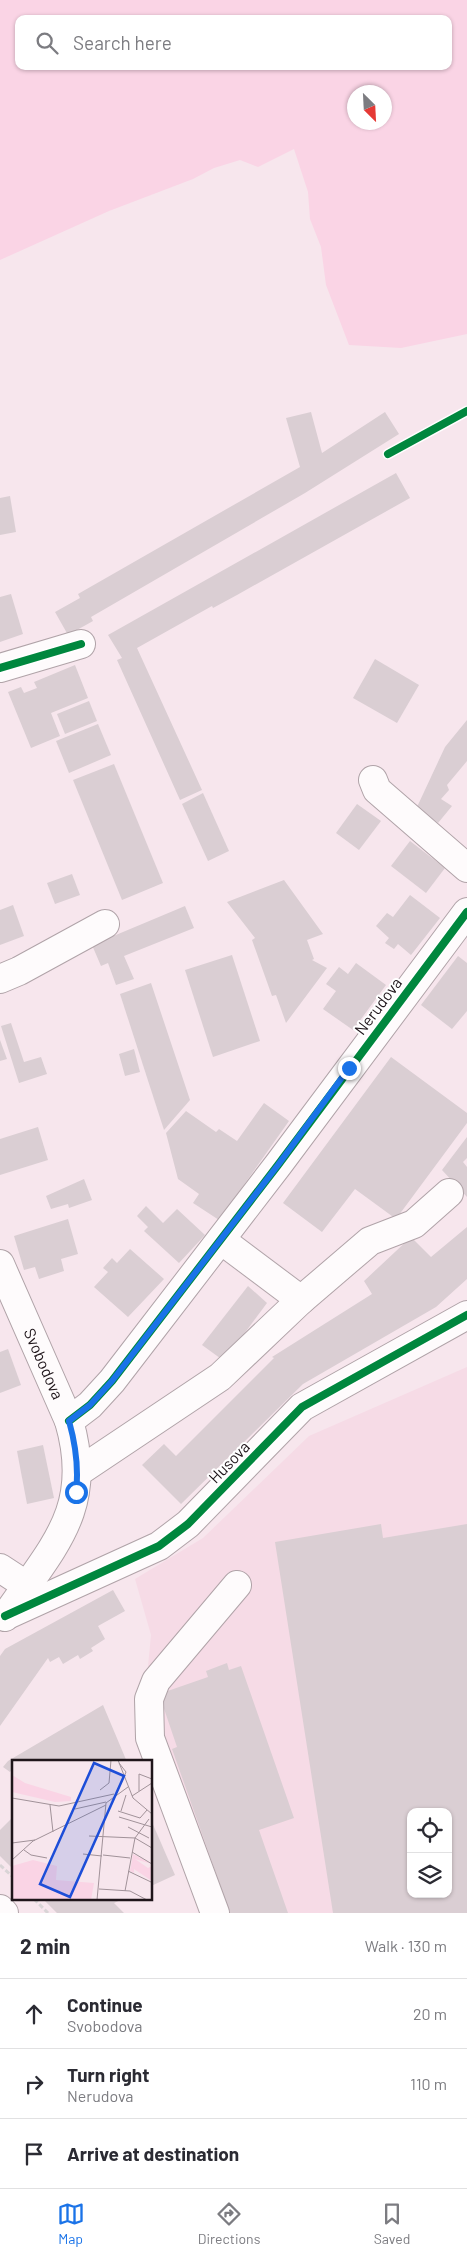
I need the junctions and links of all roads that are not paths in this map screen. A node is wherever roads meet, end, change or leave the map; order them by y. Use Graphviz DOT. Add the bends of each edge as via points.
graph roads {
  1 [pos="81,644"];
  2 [pos="0,668"];
  3 [pos="373,780"];
  4 [pos="467,868"];
  5 [pos="467,912"];
  6 [pos="105,924"];
  7 [pos="0,979"];
  8 [pos="448,1193"];
  9 [pos="221,1240"];
  10 [pos="0,1264"];
  11 [pos="301,1300"];
  12 [pos="467,1315"];
  13 [pos="69,1421"];
  14 [pos="78,1472"];
  15 [pos="0,1568"];
  16 [pos="26,1585"];
  17 [pos="237,1585"];
  18 [pos="3,1620"];
  19 [pos="0,1909"];
  20 [pos="4,1913"];
  21 [pos="215,1913"];
  1 -- 2 [label="street"];
  3 -- 4 [label="street" via="377,790"];
  5 -- 9 [label="street, Nerudova"];
  6 -- 7 [label="street" via="19,972"];
  8 -- 11 [label="street" via="414,1224 370,1241"];
  9 -- 11 [label="street"];
  9 -- 13 [label="street, Nerudova" via="112,1381 90,1405"];
  10 -- 13 [label="street, Svobodova"];
  11 -- 14 [label="street" via="220,1377"];
  12 -- 18 [label="street, Husova" via="302,1407 188,1524 159,1546"];
  13 -- 14 [label="street, Svobodova" via="76,1446"];
  14 -- 16 [label="street, Svobodova" via="74,1501 64,1530"];
  15 -- 16 [label="street"];
  16 -- 18 [label="street, Svobodova"];
  17 -- 21 [label="street" via="156,1681 149,1699 150,1738"];
  19 -- 20 [label="street"];
}
